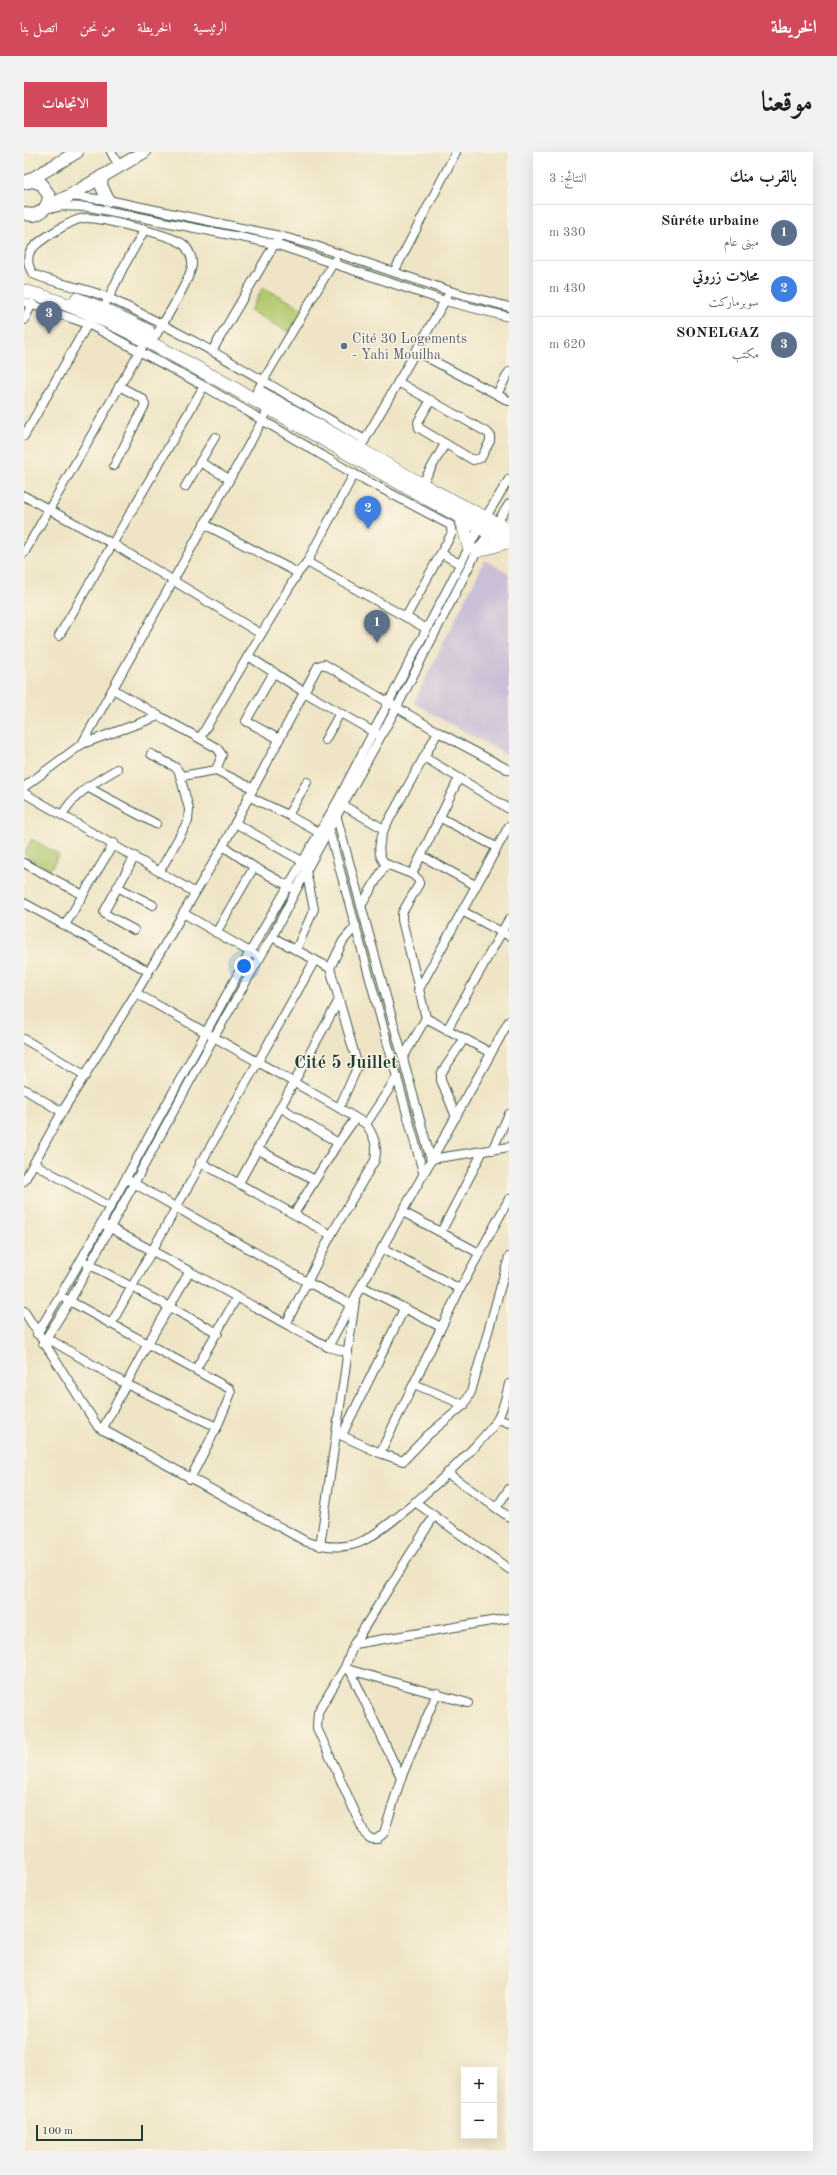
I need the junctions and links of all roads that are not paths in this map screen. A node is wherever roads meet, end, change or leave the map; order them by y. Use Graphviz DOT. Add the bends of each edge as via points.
graph roads {
  1 [pos="77,152"];
  2 [pos="111,152"];
  3 [pos="144,152"];
  4 [pos="456,152"];
  5 [pos="119,166"];
  6 [pos="102,176"];
  7 [pos="26,182"];
  8 [pos="69,196"];
  9 [pos="108,200"];
  10 [pos="44,206"];
  11 [pos="89,207"];
  12 [pos="24,212"];
  13 [pos="87,218"];
  14 [pos="24,221"];
  15 [pos="218,222"];
  16 [pos="145,229"];
  17 [pos="215,232"];
  18 [pos="280,236"];
  19 [pos="275,244"];
  20 [pos="338,253"];
  21 [pos="334,263"];
  22 [pos="394,272"];
  23 [pos="24,283"];
  24 [pos="24,291"];
  25 [pos="450,291"];
  26 [pos="446,301"];
  27 [pos="28,303"];
  28 [pos="509,307"];
  29 [pos="98,312"];
  30 [pos="509,317"];
  31 [pos="24,320"];
  32 [pos="155,333"];
  33 [pos="139,351"];
  34 [pos="212,351"];
  35 [pos="417,352"];
  36 [pos="509,372"];
  37 [pos="398,382"];
  38 [pos="118,386"];
  39 [pos="204,386"];
  40 [pos="260,386"];
  41 [pos="497,394"];
  42 [pos="275,400"];
  43 [pos="431,400"];
  44 [pos="509,401"];
  45 [pos="262,421"];
  46 [pos="24,436"];
  47 [pos="215,437"];
  48 [pos="363,444"];
  49 [pos="445,444"];
  50 [pos="200,462"];
  51 [pos="114,466"];
  52 [pos="354,474"];
  53 [pos="229,478"];
  54 [pos="509,479"];
  55 [pos="185,487"];
  56 [pos="423,494"];
  57 [pos="24,496"];
  58 [pos="509,504"];
  59 [pos="49,508"];
  60 [pos="461,517"];
  61 [pos="204,524"];
  62 [pos="496,531"];
  63 [pos="113,544"];
  64 [pos="473,548"];
  65 [pos="24,553"];
  66 [pos="442,554"];
  67 [pos="307,562"];
  68 [pos="460,564"];
  69 [pos="298,573"];
  70 [pos="173,581"];
  71 [pos="406,617"];
  72 [pos="427,629"];
  73 [pos="261,634"];
  74 [pos="59,636"];
  75 [pos="248,656"];
  76 [pos="274,672"];
  77 [pos="113,689"];
  78 [pos="304,692"];
  79 [pos="388,703"];
  80 [pos="397,707"];
  81 [pos="340,713"];
  82 [pos="159,716"];
  83 [pos="438,732"];
  84 [pos="378,734"];
  85 [pos="200,738"];
  86 [pos="280,739"];
  87 [pos="325,740"];
  88 [pos="82,744"];
  89 [pos="151,754"];
  90 [pos="424,757"];
  91 [pos="117,769"];
  92 [pos="216,770"];
  93 [pos="509,770"];
  94 [pos="182,776"];
  95 [pos="459,778"];
  96 [pos="307,782"];
  97 [pos="24,787"];
  98 [pos="87,788"];
  99 [pos="250,792"];
  100 [pos="24,793"];
  101 [pos="340,804"];
  102 [pos="509,809"];
  103 [pos="62,814"];
  104 [pos="288,815"];
  105 [pos="337,818"];
  106 [pos="441,818"];
  107 [pos="235,823"];
  108 [pos="156,824"];
  109 [pos="509,826"];
  110 [pos="384,829"];
  111 [pos="324,833"];
  112 [pos="114,844"];
  113 [pos="223,846"];
  114 [pos="496,847"];
  115 [pos="135,856"];
  116 [pos="422,856"];
  117 [pos="24,862"];
  118 [pos="386,864"];
  119 [pos="306,866"];
  120 [pos="254,867"];
  121 [pos="160,871"];
  122 [pos="412,874"];
  123 [pos="475,885"];
  124 [pos="288,886"];
  125 [pos="117,887"];
  126 [pos="296,891"];
  127 [pos="194,892"];
  128 [pos="83,895"];
  129 [pos="24,903"];
  130 [pos="153,905"];
  131 [pos="361,906"];
  132 [pos="462,911"];
  133 [pos="183,913"];
  134 [pos="363,916"];
  135 [pos="509,919"];
  136 [pos="355,922"];
  137 [pos="66,925"];
  138 [pos="134,930"];
  139 [pos="216,933"];
  140 [pos="505,935"];
  141 [pos="272,937"];
  142 [pos="296,950"];
  143 [pos="250,952"];
  144 [pos="260,958"];
  145 [pos="314,960"];
  146 [pos="330,968"];
  147 [pos="148,971"];
  148 [pos="418,991"];
  149 [pos="136,993"];
  150 [pos="339,1000"];
  151 [pos="426,1018"];
  152 [pos="509,1021"];
  153 [pos="447,1030"];
  154 [pos="206,1033"];
  155 [pos="214,1037"];
  156 [pos="24,1039"];
  157 [pos="464,1039"];
  158 [pos="491,1053"];
  159 [pos="404,1056"];
  160 [pos="258,1062"];
  161 [pos="407,1067"];
  162 [pos="396,1074"];
  163 [pos="86,1076"];
  164 [pos="293,1082"];
  165 [pos="24,1090"];
  166 [pos="280,1107"];
  167 [pos="339,1108"];
  168 [pos="62,1112"];
  169 [pos="162,1113"];
  170 [pos="509,1114"];
  171 [pos="170,1117"];
  172 [pos="456,1117"];
  173 [pos="355,1119"];
  174 [pos="366,1124"];
  175 [pos="338,1143"];
  176 [pos="509,1147"];
  177 [pos="257,1149"];
  178 [pos="492,1150"];
  179 [pos="483,1151"];
  180 [pos="431,1160"];
  181 [pos="200,1162"];
  182 [pos="35,1164"];
  183 [pos="423,1172"];
  184 [pos="315,1180"];
  185 [pos="24,1181"];
  186 [pos="129,1181"];
  187 [pos="238,1183"];
  188 [pos="509,1199"];
  189 [pos="110,1207"];
  190 [pos="175,1208"];
  191 [pos="403,1212"];
  192 [pos="294,1214"];
  193 [pos="102,1223"];
  194 [pos="110,1227"];
  195 [pos="441,1232"];
  196 [pos="332,1234"];
  197 [pos="382,1248"];
  198 [pos="152,1250"];
  199 [pos="479,1253"];
  200 [pos="509,1257"];
  201 [pos="81,1260"];
  202 [pos="89,1265"];
  203 [pos="190,1271"];
  204 [pos="307,1282"];
  205 [pos="361,1286"];
  206 [pos="132,1288"];
  207 [pos="460,1289"];
  208 [pos="60,1296"];
  209 [pos="356,1296"];
  210 [pos="237,1297"];
  211 [pos="70,1301"];
  212 [pos="351,1304"];
  213 [pos="169,1308"];
  214 [pos="404,1309"];
  215 [pos="24,1311"];
  216 [pos="28,1323"];
  217 [pos="111,1324"];
  218 [pos="286,1324"];
  219 [pos="441,1327"];
  220 [pos="218,1333"];
  221 [pos="37,1334"];
  222 [pos="45,1341"];
  223 [pos="147,1345"];
  224 [pos="328,1347"];
  225 [pos="348,1352"];
  226 [pos="196,1370"];
  227 [pos="126,1384"];
  228 [pos="414,1384"];
  229 [pos="509,1386"];
  230 [pos="464,1405"];
  231 [pos="498,1419"];
  232 [pos="509,1423"];
  233 [pos="217,1427"];
  234 [pos="102,1430"];
  235 [pos="339,1434"];
  236 [pos="380,1453"];
  237 [pos="447,1473"];
  238 [pos="190,1479"];
  239 [pos="509,1489"];
  240 [pos="415,1502"];
  241 [pos="496,1508"];
  242 [pos="434,1516"];
  243 [pos="509,1517"];
  244 [pos="320,1546"];
  245 [pos="509,1569"];
  246 [pos="509,1618"];
  247 [pos="354,1644"];
  248 [pos="348,1669"];
  249 [pos="438,1693"];
  250 [pos="468,1703"];
  251 [pos="401,1778"];
  1 -- 7 [label="street"];
  2 -- 5 [label="street"];
  3 -- 5 [label="street"];
  4 -- 22 [label="street"];
  5 -- 6 [label="street"];
  6 -- 8 [label="street"];
  6 -- 9 [label="street" via="101,185"];
  7 -- 10 [label="street" via="42,184"];
  8 -- 9 [label="street"];
  8 -- 10 [label="street"];
  9 -- 15 [label="street"];
  10 -- 11 [label="street"];
  10 -- 12 [label="street"];
  10 -- 14 [label="street"];
  11 -- 13 [label="street"];
  11 -- 17 [label="street"];
  13 -- 16 [label="street"];
  13 -- 29 [label="street" via="71,223 33,247 29,254 30,270"];
  15 -- 17 [label="street"];
  15 -- 18 [label="street"];
  16 -- 29 [label="street"];
  16 -- 32 [label="street" via="184,244 192,258 191,272"];
  17 -- 19 [label="street"];
  18 -- 19 [label="street"];
  18 -- 20 [label="street"];
  19 -- 21 [label="street"];
  19 -- 34 [label="street"];
  20 -- 21 [label="street"];
  20 -- 22 [label="street"];
  21 -- 26 [label="street"];
  21 -- 40 [label="street"];
  22 -- 25 [label="street"];
  23 -- 29 [label="main road" via="53,290"];
  24 -- 29 [label="main road"];
  25 -- 26 [label="street"];
  25 -- 28 [label="street"];
  26 -- 30 [label="street"];
  26 -- 35 [label="street"];
  27 -- 29 [label="street"];
  27 -- 31 [label="street"];
  29 -- 32 [label="main road"];
  29 -- 33 [label="street"];
  29 -- 46 [label="street"];
  32 -- 33 [label="street"];
  32 -- 34 [label="street"];
  32 -- 40 [label="main road"];
  32 -- 42 [label="main road"];
  33 -- 38 [label="street"];
  33 -- 39 [label="street"];
  34 -- 40 [label="street"];
  35 -- 37 [label="street"];
  35 -- 41 [label="street"];
  36 -- 41 [label="street"];
  37 -- 43 [label="street"];
  37 -- 48 [label="street"];
  38 -- 51 [label="street" via="143,399 145,406"];
  38 -- 59 [label="street"];
  39 -- 45 [label="street"];
  39 -- 63 [label="street"];
  40 -- 42 [label="main road"];
  41 -- 44 [label="street"];
  42 -- 45 [label="street"];
  42 -- 48 [label="main road"];
  42 -- 56 [label="main road" via="350,457"];
  43 -- 49 [label="street" via="418,425"];
  43 -- 49 [label="street" via="488,433 491,438 481,458 475,460"];
  45 -- 52 [label="street"];
  45 -- 53 [label="street"];
  47 -- 50 [label="street"];
  48 -- 56 [label="main road"];
  49 -- 56 [label="street"];
  50 -- 53 [label="street"];
  50 -- 55 [label="street"];
  52 -- 56 [label="street"];
  52 -- 67 [label="street"];
  53 -- 61 [label="street"];
  54 -- 62 [label="street"];
  56 -- 60 [label="main road"];
  56 -- 62 [label="main road"];
  56 -- 66 [label="street" via="452,527 452,533"];
  57 -- 59 [label="street"];
  58 -- 62 [label="street"];
  59 -- 63 [label="street"];
  59 -- 65 [label="street"];
  60 -- 62 [label="main road"];
  60 -- 64 [label="main road"];
  61 -- 69 [label="street"];
  61 -- 70 [label="street"];
  62 -- 64 [label="main road"];
  62 -- 64 [label="street"];
  63 -- 70 [label="street"];
  63 -- 74 [label="street"];
  64 -- 68 [label="street"];
  64 -- 80 [label="street"];
  66 -- 68 [label="street"];
  66 -- 71 [label="street"];
  67 -- 69 [label="street"];
  67 -- 71 [label="street"];
  68 -- 72 [label="street"];
  69 -- 73 [label="street"];
  70 -- 73 [label="street"];
  70 -- 77 [label="street"];
  71 -- 72 [label="street"];
  72 -- 79 [label="street"];
  73 -- 75 [label="street"];
  75 -- 76 [label="street"];
  75 -- 85 [label="street"];
  76 -- 78 [label="street"];
  76 -- 86 [label="street" via="246,721"];
  77 -- 82 [label="street"];
  77 -- 88 [label="street"];
  78 -- 79 [label="street" via="318,666 324,664"];
  78 -- 81 [label="street"];
  78 -- 86 [label="street"];
  79 -- 80 [label="street"];
  79 -- 84 [label="street"];
  80 -- 83 [label="street"];
  80 -- 84 [label="street"];
  81 -- 84 [label="street"];
  81 -- 87 [label="street"];
  82 -- 85 [label="street"];
  82 -- 88 [label="street"];
  83 -- 90 [label="street"];
  83 -- 93 [label="street"];
  84 -- 101 [label="street"];
  85 -- 92 [label="street" via="222,752"];
  86 -- 99 [label="street"];
  88 -- 97 [label="street"];
  89 -- 94 [label="street" via="175,767"];
  90 -- 95 [label="street"];
  90 -- 110 [label="street"];
  91 -- 98 [label="street"];
  92 -- 94 [label="street"];
  92 -- 99 [label="street"];
  94 -- 121 [label="street" via="189,809 188,821"];
  95 -- 102 [label="street"];
  95 -- 106 [label="street"];
  96 -- 104 [label="street"];
  98 -- 103 [label="street" via="70,801"];
  98 -- 108 [label="street"];
  99 -- 104 [label="street"];
  99 -- 107 [label="street"];
  100 -- 103 [label="street"];
  101 -- 105 [label="street"];
  101 -- 110 [label="street"];
  101 -- 111 [label="street"];
  103 -- 112 [label="street"];
  104 -- 111 [label="street"];
  105 -- 111 [label="street"];
  105 -- 131 [label="street"];
  106 -- 114 [label="street"];
  106 -- 116 [label="street"];
  107 -- 113 [label="street"];
  107 -- 119 [label="street"];
  109 -- 114 [label="street"];
  110 -- 118 [label="street" via="379,845 380,857"];
  111 -- 119 [label="street"];
  111 -- 136 [label="street"];
  112 -- 115 [label="street"];
  112 -- 128 [label="street"];
  113 -- 120 [label="street"];
  113 -- 127 [label="street"];
  114 -- 123 [label="street"];
  115 -- 121 [label="street"];
  115 -- 125 [label="street"];
  116 -- 122 [label="street"];
  116 -- 123 [label="street"];
  117 -- 128 [label="street"];
  118 -- 122 [label="street"];
  118 -- 131 [label="street"];
  119 -- 124 [label="street"];
  119 -- 126 [label="street"];
  119 -- 142 [label="street" via="314,909"];
  120 -- 124 [label="street"];
  120 -- 139 [label="street"];
  121 -- 127 [label="street"];
  122 -- 148 [label="street" via="417,876 419,884 402,914 402,920"];
  123 -- 132 [label="street"];
  124 -- 126 [label="street"];
  124 -- 143 [label="street"];
  125 -- 130 [label="street"];
  125 -- 138 [label="street" via="105,909 105,914"];
  126 -- 141 [label="street"];
  127 -- 133 [label="street"];
  128 -- 137 [label="street"];
  129 -- 137 [label="street"];
  131 -- 134 [label="street"];
  132 -- 140 [label="street"];
  132 -- 148 [label="street"];
  133 -- 139 [label="street"];
  133 -- 147 [label="street"];
  134 -- 136 [label="street"];
  134 -- 159 [label="street"];
  135 -- 140 [label="street"];
  136 -- 146 [label="street"];
  136 -- 162 [label="street"];
  137 -- 147 [label="street"];
  139 -- 143 [label="street"];
  140 -- 153 [label="street"];
  141 -- 142 [label="street"];
  141 -- 144 [label="street"];
  142 -- 145 [label="street"];
  143 -- 144 [label="street"];
  143 -- 154 [label="street"];
  144 -- 155 [label="street"];
  145 -- 146 [label="street"];
  145 -- 160 [label="street"];
  146 -- 150 [label="street"];
  147 -- 149 [label="street"];
  148 -- 151 [label="street"];
  149 -- 154 [label="street"];
  149 -- 163 [label="street"];
  150 -- 164 [label="street"];
  150 -- 167 [label="street" via="357,1068"];
  151 -- 153 [label="street"];
  151 -- 159 [label="street"];
  152 -- 158 [label="street"];
  153 -- 157 [label="street"];
  154 -- 155 [label="street"];
  154 -- 169 [label="street"];
  155 -- 160 [label="street"];
  155 -- 171 [label="street"];
  156 -- 163 [label="street"];
  157 -- 158 [label="street"];
  157 -- 172 [label="street" via="441,1074"];
  158 -- 172 [label="street"];
  159 -- 161 [label="street"];
  160 -- 164 [label="street"];
  160 -- 181 [label="street"];
  161 -- 162 [label="street"];
  161 -- 180 [label="street"];
  162 -- 174 [label="street"];
  162 -- 183 [label="street"];
  163 -- 168 [label="street"];
  164 -- 166 [label="street"];
  164 -- 167 [label="street"];
  165 -- 168 [label="street"];
  166 -- 175 [label="street"];
  166 -- 177 [label="street"];
  167 -- 173 [label="street"];
  168 -- 182 [label="street"];
  169 -- 171 [label="street"];
  169 -- 186 [label="street"];
  170 -- 178 [label="street"];
  171 -- 186 [label="street"];
  172 -- 180 [label="street"];
  173 -- 174 [label="street"];
  173 -- 175 [label="street"];
  174 -- 196 [label="street" via="375,1141 375,1160"];
  175 -- 184 [label="street"];
  176 -- 178 [label="street"];
  177 -- 184 [label="street"];
  177 -- 187 [label="street"];
  178 -- 179 [label="street"];
  179 -- 180 [label="street"];
  179 -- 195 [label="street"];
  180 -- 183 [label="street"];
  181 -- 187 [label="street"];
  181 -- 190 [label="street"];
  182 -- 185 [label="street"];
  182 -- 189 [label="street"];
  183 -- 191 [label="street"];
  184 -- 192 [label="street"];
  186 -- 189 [label="street"];
  186 -- 190 [label="street"];
  186 -- 194 [label="street"];
  187 -- 192 [label="street"];
  188 -- 199 [label="street"];
  189 -- 193 [label="street"];
  190 -- 198 [label="street"];
  190 -- 204 [label="street"];
  191 -- 195 [label="street"];
  191 -- 197 [label="street"];
  192 -- 196 [label="street"];
  193 -- 194 [label="street"];
  193 -- 201 [label="street"];
  194 -- 198 [label="street"];
  194 -- 202 [label="street"];
  195 -- 199 [label="street"];
  196 -- 204 [label="street"];
  197 -- 205 [label="street"];
  197 -- 207 [label="street"];
  198 -- 203 [label="street"];
  198 -- 206 [label="street"];
  199 -- 207 [label="street"];
  200 -- 230 [label="street" via="471,1392"];
  201 -- 202 [label="street"];
  201 -- 208 [label="street"];
  202 -- 206 [label="street"];
  202 -- 211 [label="street"];
  203 -- 210 [label="street"];
  203 -- 213 [label="street"];
  204 -- 212 [label="street"];
  204 -- 218 [label="street"];
  205 -- 209 [label="street"];
  205 -- 214 [label="street"];
  206 -- 213 [label="street"];
  206 -- 217 [label="street"];
  207 -- 219 [label="street"];
  208 -- 211 [label="street"];
  208 -- 221 [label="street"];
  209 -- 212 [label="street"];
  209 -- 225 [label="street"];
  210 -- 218 [label="street"];
  210 -- 220 [label="street"];
  211 -- 217 [label="street"];
  211 -- 222 [label="street"];
  212 -- 224 [label="street"];
  213 -- 220 [label="street"];
  213 -- 223 [label="street"];
  214 -- 219 [label="street"];
  214 -- 235 [label="street"];
  215 -- 216 [label="street"];
  216 -- 221 [label="street"];
  217 -- 223 [label="street"];
  218 -- 224 [label="street"];
  219 -- 228 [label="street"];
  220 -- 226 [label="street"];
  221 -- 222 [label="street"];
  222 -- 227 [label="street"];
  222 -- 234 [label="street" via="95,1424"];
  223 -- 226 [label="street"];
  223 -- 227 [label="street"];
  224 -- 225 [label="street"];
  225 -- 235 [label="street"];
  226 -- 233 [label="street" via="231,1390"];
  227 -- 233 [label="street"];
  227 -- 234 [label="street"];
  228 -- 230 [label="street"];
  228 -- 236 [label="street"];
  229 -- 231 [label="street"];
  230 -- 236 [label="street" via="428,1435 403,1461"];
  231 -- 232 [label="street"];
  231 -- 237 [label="street" via="477,1445"];
  233 -- 238 [label="street"];
  234 -- 238 [label="street"];
  235 -- 236 [label="street"];
  235 -- 244 [label="street"];
  237 -- 240 [label="street"];
  237 -- 241 [label="street"];
  238 -- 244 [label="street" via="307,1542"];
  239 -- 241 [label="street"];
  240 -- 242 [label="street"];
  240 -- 244 [label="street" via="378,1532 359,1543"];
  241 -- 243 [label="street"];
  242 -- 245 [label="street"];
  242 -- 247 [label="street"];
  246 -- 247 [label="street"];
  247 -- 248 [label="street"];
  248 -- 249 [label="street"];
  248 -- 251 [label="street"];
  248 -- 251 [label="street" via="318,1712 317,1728 364,1834 371,1839 377,1839 384,1833"];
  249 -- 250 [label="street"];
  249 -- 251 [label="street"];
}
